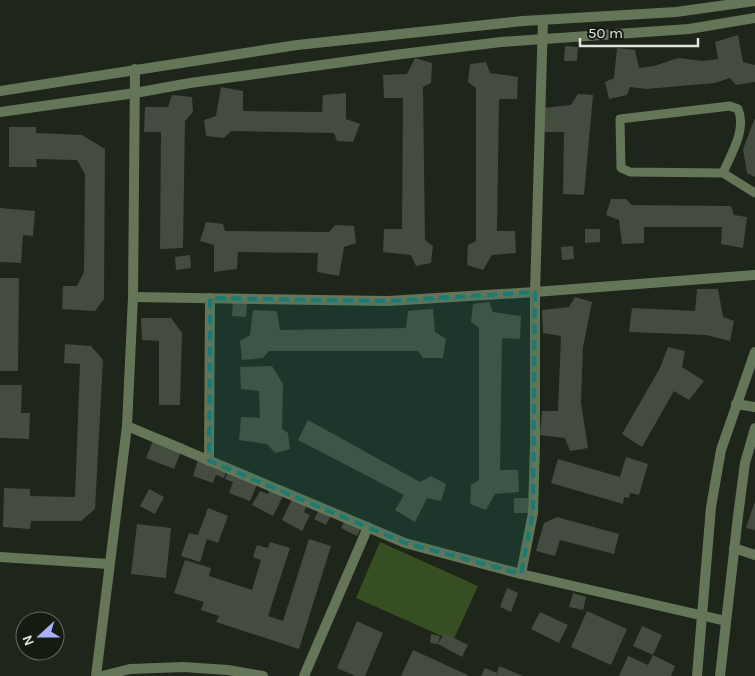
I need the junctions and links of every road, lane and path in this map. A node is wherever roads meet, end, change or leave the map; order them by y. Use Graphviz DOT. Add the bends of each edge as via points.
graph roads {
  1 [pos="755,1"];
  2 [pos="755,18"];
  3 [pos="543,20"];
  4 [pos="541,39"];
  5 [pos="135,69"];
  6 [pos="0,91"];
  7 [pos="135,93"];
  8 [pos="0,112"];
  9 [pos="724,173"];
  10 [pos="755,193"];
  11 [pos="755,275"];
  12 [pos="535,292"];
  13 [pos="133,297"];
  14 [pos="210,298"];
  15 [pos="755,352"];
  16 [pos="736,404"];
  17 [pos="755,407"];
  18 [pos="127,426"];
  19 [pos="755,428"];
  20 [pos="210,461"];
  21 [pos="368,528"];
  22 [pos="734,548"];
  23 [pos="755,555"];
  24 [pos="0,557"];
  25 [pos="109,564"];
  26 [pos="521,574"];
  27 [pos="702,615"];
  28 [pos="726,621"];
  29 [pos="96,676"];
  30 [pos="102,676"];
  31 [pos="263,676"];
  32 [pos="304,676"];
  33 [pos="697,676"];
  34 [pos="720,676"];
  1 -- 3 [label="street" via="676,12"];
  2 -- 4 [label="street" via="689,29"];
  3 -- 4 [label="street"];
  3 -- 5 [label="street" via="297,46"];
  4 -- 7 [label="street" via="315,65"];
  4 -- 12 [label="street"];
  5 -- 6 [label="street"];
  5 -- 7 [label="street"];
  7 -- 8 [label="street"];
  7 -- 13 [label="street"];
  9 -- 9 [label="lane" via="739,132 742,118 738,109 730,106 620,119 621,168 630,172"];
  9 -- 10 [label="lane"];
  11 -- 12 [label="street"];
  12 -- 14 [label="street" via="388,300"];
  12 -- 26 [label="street" via="533,513"];
  13 -- 14 [label="street"];
  13 -- 18 [label="street"];
  14 -- 20 [label="street"];
  15 -- 16 [label="street"];
  16 -- 17 [label="street"];
  16 -- 27 [label="street" via="721,450 711,507"];
  18 -- 20 [label="street"];
  18 -- 25 [label="street"];
  19 -- 22 [label="street" via="745,463"];
  20 -- 21 [label="street"];
  21 -- 26 [label="street" via="405,543"];
  21 -- 32 [label="street"];
  22 -- 23 [label="street"];
  22 -- 28 [label="street"];
  24 -- 25 [label="street"];
  25 -- 29 [label="street"];
  26 -- 27 [label="street"];
  27 -- 28 [label="street"];
  27 -- 33 [label="street"];
  28 -- 34 [label="street"];
  30 -- 31 [label="street" via="130,669 183,667"];
}
